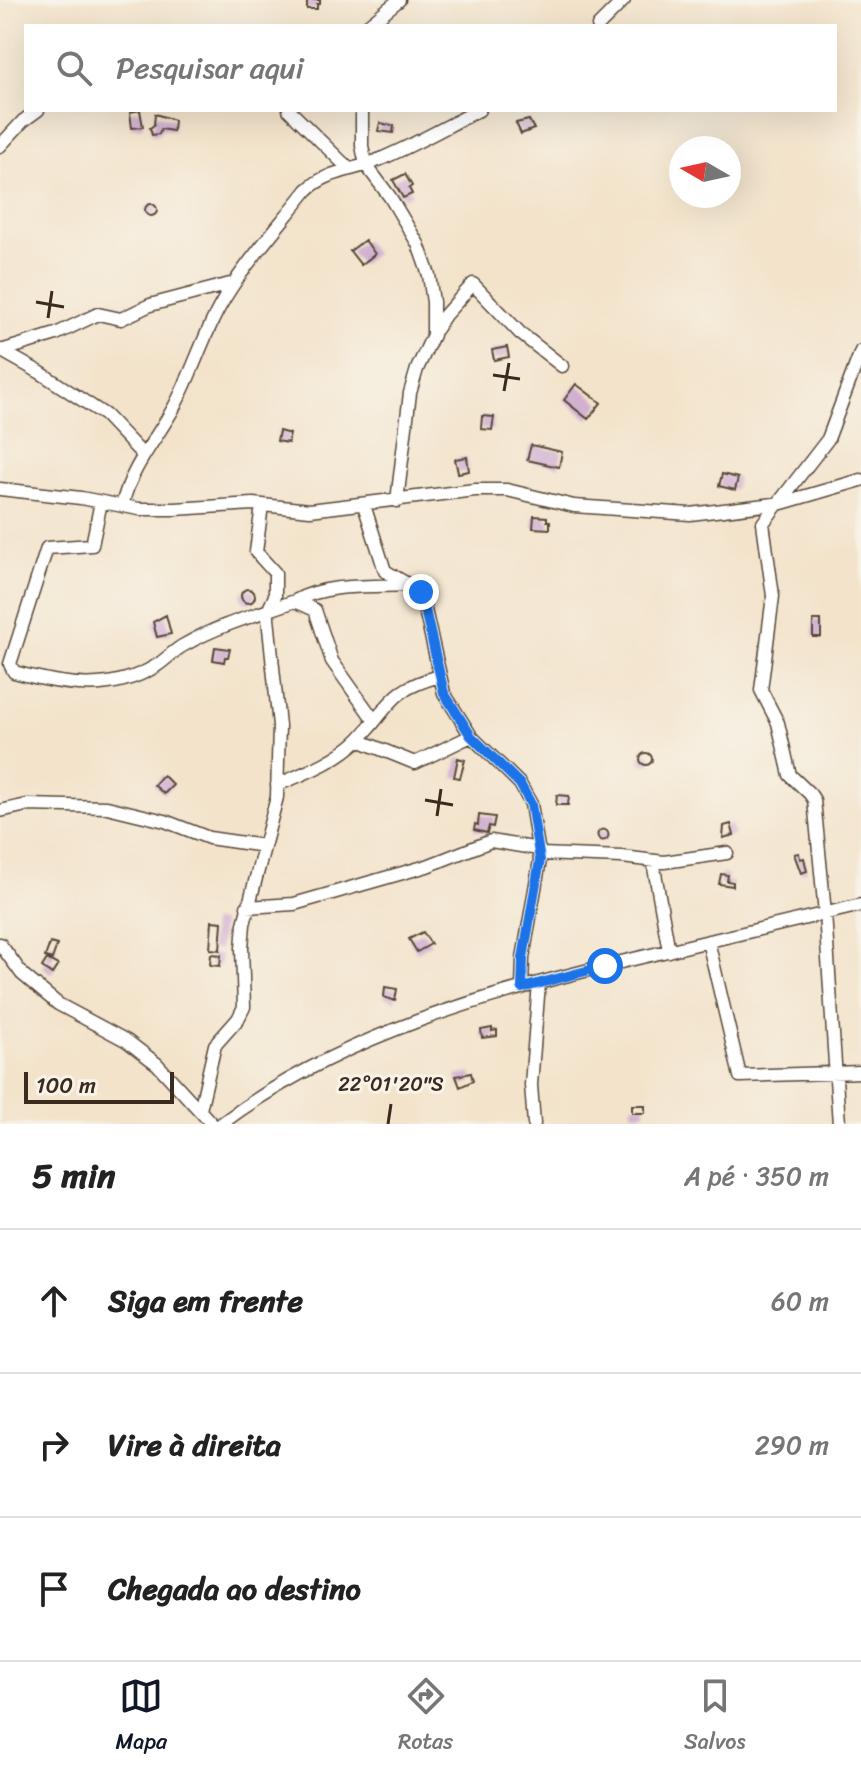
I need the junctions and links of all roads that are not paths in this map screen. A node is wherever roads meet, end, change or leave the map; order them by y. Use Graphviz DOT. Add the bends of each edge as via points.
graph roads {
  1 [pos="399,0"];
  2 [pos="624,0"];
  3 [pos="369,24"];
  4 [pos="600,24"];
  5 [pos="35,112"];
  6 [pos="291,112"];
  7 [pos="362,112"];
  8 [pos="475,112"];
  9 [pos="0,146"];
  10 [pos="366,165"];
  11 [pos="348,168"];
  12 [pos="234,283"];
  13 [pos="433,335"];
  14 [pos="0,351"];
  15 [pos="861,351"];
  16 [pos="562,366"];
  17 [pos="143,455"];
  18 [pos="861,480"];
  19 [pos="0,489"];
  20 [pos="397,501"];
  21 [pos="101,502"];
  22 [pos="777,504"];
  23 [pos="262,505"];
  24 [pos="364,505"];
  25 [pos="122,506"];
  26 [pos="410,585"];
  27 [pos="327,590"];
  28 [pos="295,601"];
  29 [pos="315,610"];
  30 [pos="268,611"];
  31 [pos="440,676"];
  32 [pos="374,720"];
  33 [pos="471,736"];
  34 [pos="358,740"];
  35 [pos="277,785"];
  36 [pos="0,811"];
  37 [pos="264,846"];
  38 [pos="539,852"];
  39 [pos="727,853"];
  40 [pos="653,862"];
  41 [pos="861,905"];
  42 [pos="247,907"];
  43 [pos="825,913"];
  44 [pos="708,941"];
  45 [pos="0,944"];
  46 [pos="669,951"];
  47 [pos="539,983"];
  48 [pos="522,988"];
  49 [pos="835,1072"];
  50 [pos="861,1072"];
  51 [pos="200,1110"];
  52 [pos="212,1124"];
  53 [pos="221,1124"];
  54 [pos="534,1124"];
  55 [pos="839,1124"];
  1 -- 3 [label="street"];
  2 -- 4 [label="street"];
  5 -- 9 [label="street"];
  6 -- 11 [label="street"];
  7 -- 10 [label="street"];
  8 -- 10 [label="street"];
  10 -- 11 [label="street"];
  10 -- 13 [label="street" via="418,244 429,275"];
  11 -- 12 [label="street" via="307,190"];
  12 -- 14 [label="street" via="150,305 121,319 98,314 46,338"];
  12 -- 17 [label="street" via="174,407"];
  13 -- 16 [label="street" via="473,284 520,333"];
  13 -- 20 [label="street" via="410,393"];
  14 -- 17 [label="street" via="105,415"];
  15 -- 22 [label="street" via="828,439"];
  17 -- 25 [label="street"];
  18 -- 22 [label="street"];
  19 -- 21 [label="street"];
  20 -- 22 [label="street" via="507,490 574,506 646,512 690,514"];
  20 -- 24 [label="street"];
  21 -- 25 [label="street"];
  21 -- 30 [label="street" via="92,545 47,548 10,664 14,672 41,680 106,685 156,666 185,644"];
  22 -- 43 [label="street" via="762,531 773,596 761,690 778,723 790,775 814,800"];
  23 -- 24 [label="street" via="310,510"];
  23 -- 25 [label="street"];
  23 -- 30 [label="street" via="256,552 275,573 275,596"];
  24 -- 26 [label="street" via="385,571"];
  26 -- 27 [label="street"];
  26 -- 31 [label="street" via="421,592"];
  27 -- 28 [label="street"];
  27 -- 29 [label="street"];
  28 -- 29 [label="street"];
  28 -- 30 [label="street"];
  29 -- 32 [label="street" via="332,661"];
  30 -- 35 [label="street" via="279,726"];
  31 -- 32 [label="street" via="400,691"];
  31 -- 33 [label="street" via="444,693"];
  32 -- 34 [label="street"];
  33 -- 34 [label="street" via="415,763"];
  33 -- 38 [label="street" via="527,794"];
  34 -- 35 [label="street"];
  35 -- 37 [label="street"];
  36 -- 37 [label="street" via="27,805 107,807 209,838"];
  37 -- 42 [label="street"];
  38 -- 40 [label="street"];
  38 -- 42 [label="street" via="491,841 427,866 294,904"];
  38 -- 48 [label="street"];
  39 -- 40 [label="street"];
  40 -- 46 [label="street"];
  41 -- 43 [label="street"];
  42 -- 51 [label="street" via="244,1007 215,1045"];
  43 -- 44 [label="street"];
  43 -- 49 [label="street"];
  44 -- 46 [label="street"];
  44 -- 49 [label="street" via="740,1076"];
  45 -- 51 [label="street" via="22,974 58,1004 139,1049"];
  46 -- 47 [label="street"];
  47 -- 48 [label="street"];
  47 -- 54 [label="street" via="531,1085"];
  48 -- 53 [label="street" via="408,1024 311,1066"];
  49 -- 50 [label="street"];
  49 -- 55 [label="street"];
  51 -- 52 [label="street"];
}
